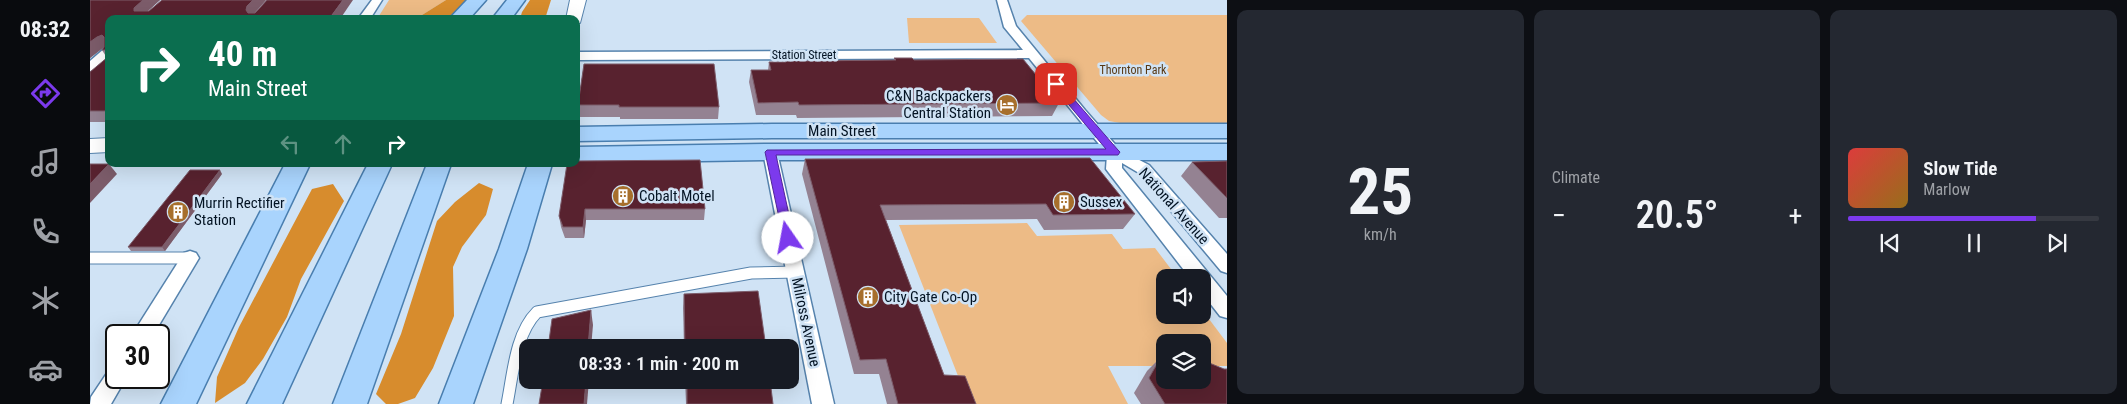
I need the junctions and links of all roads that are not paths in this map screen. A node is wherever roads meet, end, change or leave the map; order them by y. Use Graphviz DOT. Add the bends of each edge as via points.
graph roads {
  1 [pos="377,0"];
  2 [pos="477,0"];
  3 [pos="516,0"];
  4 [pos="578,0"];
  5 [pos="1002,0"];
  6 [pos="367,15"];
  7 [pos="462,15"];
  8 [pos="504,15"];
  9 [pos="575,15"];
  10 [pos="105,54"];
  11 [pos="1032,54"];
  12 [pos="580,56"];
  13 [pos="105,65"];
  14 [pos="91,66"];
  15 [pos="1227,130"];
  16 [pos="1096,132"];
  17 [pos="580,134"];
  18 [pos="770,152"];
  19 [pos="1114,152"];
  20 [pos="1227,152"];
  21 [pos="580,155"];
  22 [pos="379,167"];
  23 [pos="438,167"];
  24 [pos="539,167"];
  25 [pos="294,168"];
  26 [pos="90,258"];
  27 [pos="190,258"];
  28 [pos="1227,266"];
  29 [pos="1195,269"];
  30 [pos="796,272"];
  31 [pos="1211,290"];
  32 [pos="1227,310"];
  33 [pos="149,324"];
  34 [pos="108,389"];
  35 [pos="99,404"];
  36 [pos="178,404"];
  37 [pos="264,404"];
  38 [pos="350,404"];
  39 [pos="456,404"];
  40 [pos="507,404"];
  41 [pos="823,404"];
  1 -- 6 [label="street"];
  2 -- 7 [label="main road"];
  3 -- 8 [label="main road"];
  4 -- 9 [label="main road"];
  5 -- 11 [label="street, National Avenue" via="1010,27"];
  10 -- 14 [label="street"];
  11 -- 12 [label="street, Station Street"];
  11 -- 16 [label="street, National Avenue"];
  13 -- 14 [label="lane"];
  15 -- 16 [label="main road, Main Street"];
  16 -- 17 [label="main road, Main Street"];
  16 -- 19 [label="street, National Avenue"];
  18 -- 19 [label="main road, Main Street"];
  18 -- 21 [label="main road, Main Street"];
  18 -- 30 [label="street, Milross Avenue"];
  19 -- 20 [label="main road, Main Street"];
  19 -- 28 [label="street, National Avenue" via="1144,169"];
  19 -- 29 [label="street, National Avenue" via="1114,169"];
  22 -- 37 [label="main road"];
  23 -- 38 [label="main road"];
  24 -- 39 [label="main road"];
  25 -- 36 [label="main road"];
  26 -- 27 [label="lane"];
  27 -- 33 [label="street"];
  30 -- 40 [label="lane" via="751,273 537,312 526,324"];
  30 -- 41 [label="street, Milross Avenue"];
  31 -- 32 [label="street, National Avenue"];
  34 -- 35 [label="street"];
}
